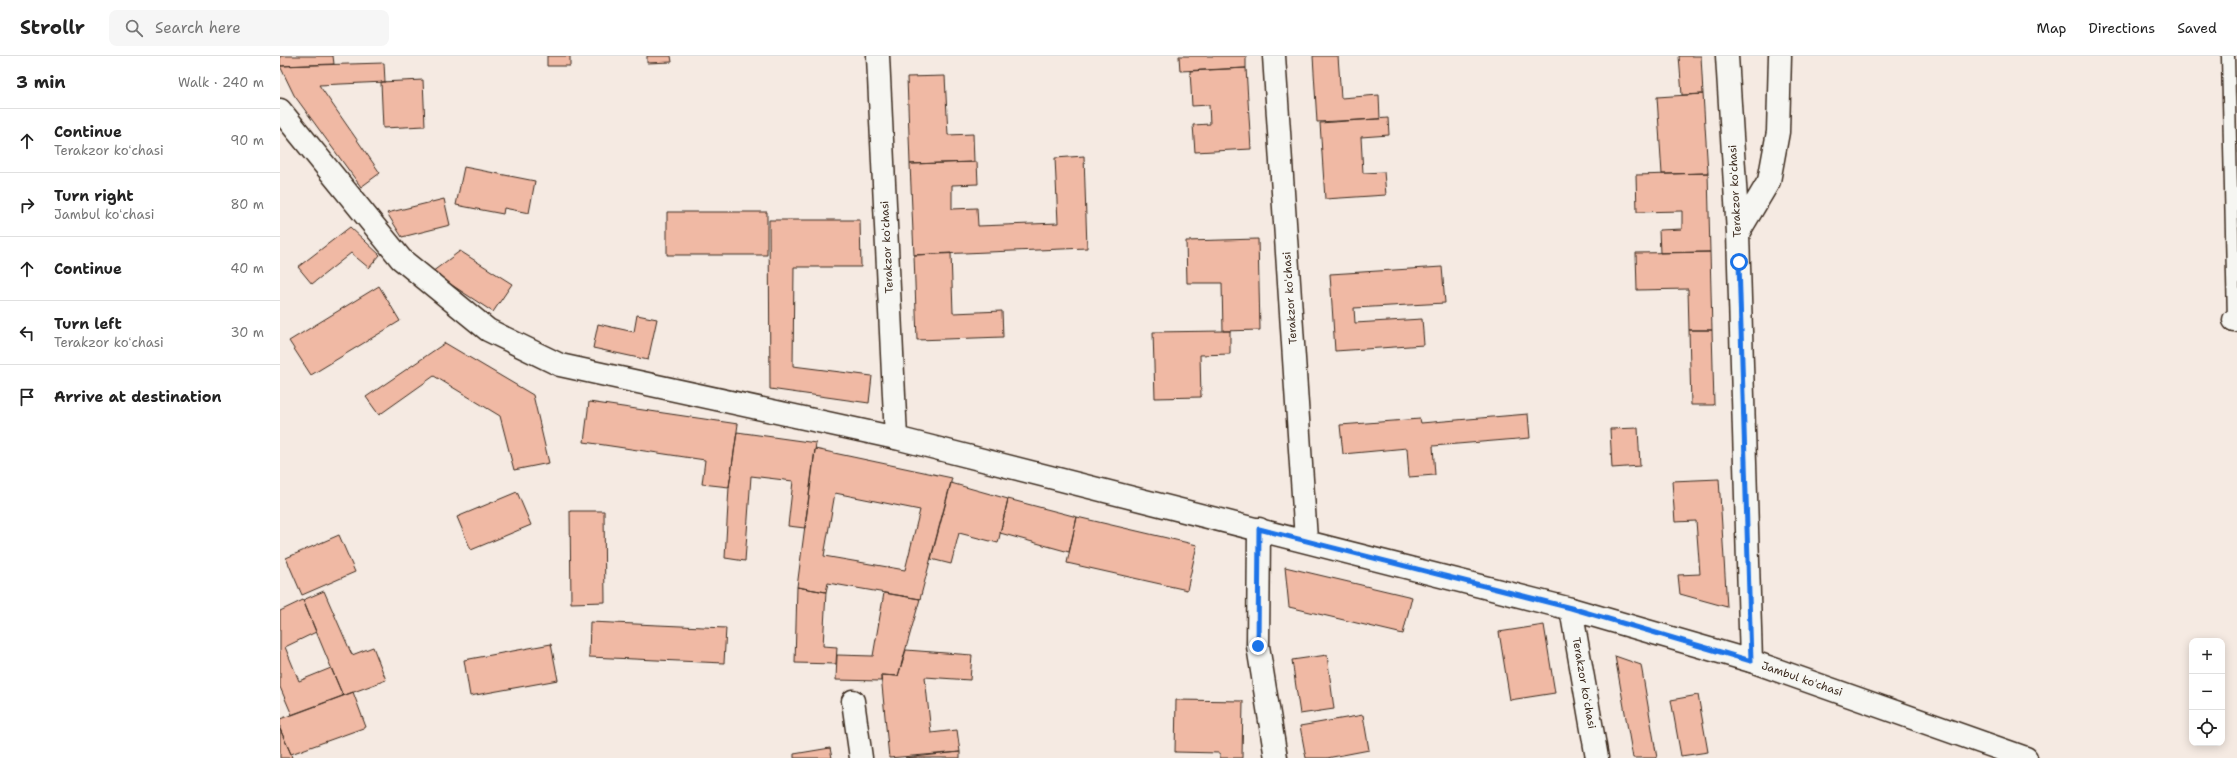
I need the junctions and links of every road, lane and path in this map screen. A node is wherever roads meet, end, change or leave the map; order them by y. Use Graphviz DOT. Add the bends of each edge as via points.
graph roads {
  1 [pos="878,56"];
  2 [pos="1274,56"];
  3 [pos="1727,56"];
  4 [pos="1780,56"];
  5 [pos="2228,56"];
  6 [pos="280,110"];
  7 [pos="1738,233"];
  8 [pos="2236,321"];
  9 [pos="896,438"];
  10 [pos="1259,529"];
  11 [pos="1306,540"];
  12 [pos="1571,608"];
  13 [pos="1751,661"];
  14 [pos="854,701"];
  15 [pos="861,758"];
  16 [pos="1276,758"];
  17 [pos="1597,758"];
  18 [pos="2026,758"];
  1 -- 9 [label="street, Terakzor koʻchasi"];
  2 -- 11 [label="street, Terakzor koʻchasi"];
  3 -- 7 [label="street, Terakzor koʻchasi"];
  4 -- 7 [label="street" via="1778,132 1769,181"];
  5 -- 8 [label="lane"];
  6 -- 9 [label="street, Jambul koʻchasi" via="401,259 488,330 560,365"];
  7 -- 13 [label="street, Terakzor koʻchasi"];
  9 -- 10 [label="street, Jambul koʻchasi"];
  10 -- 11 [label="street, Jambul koʻchasi"];
  10 -- 16 [label="street" via="1258,646"];
  11 -- 12 [label="street, Jambul koʻchasi"];
  12 -- 13 [label="street, Jambul koʻchasi"];
  12 -- 17 [label="street, Terakzor koʻchasi"];
  13 -- 18 [label="street, Jambul koʻchasi"];
  14 -- 15 [label="street"];
}
